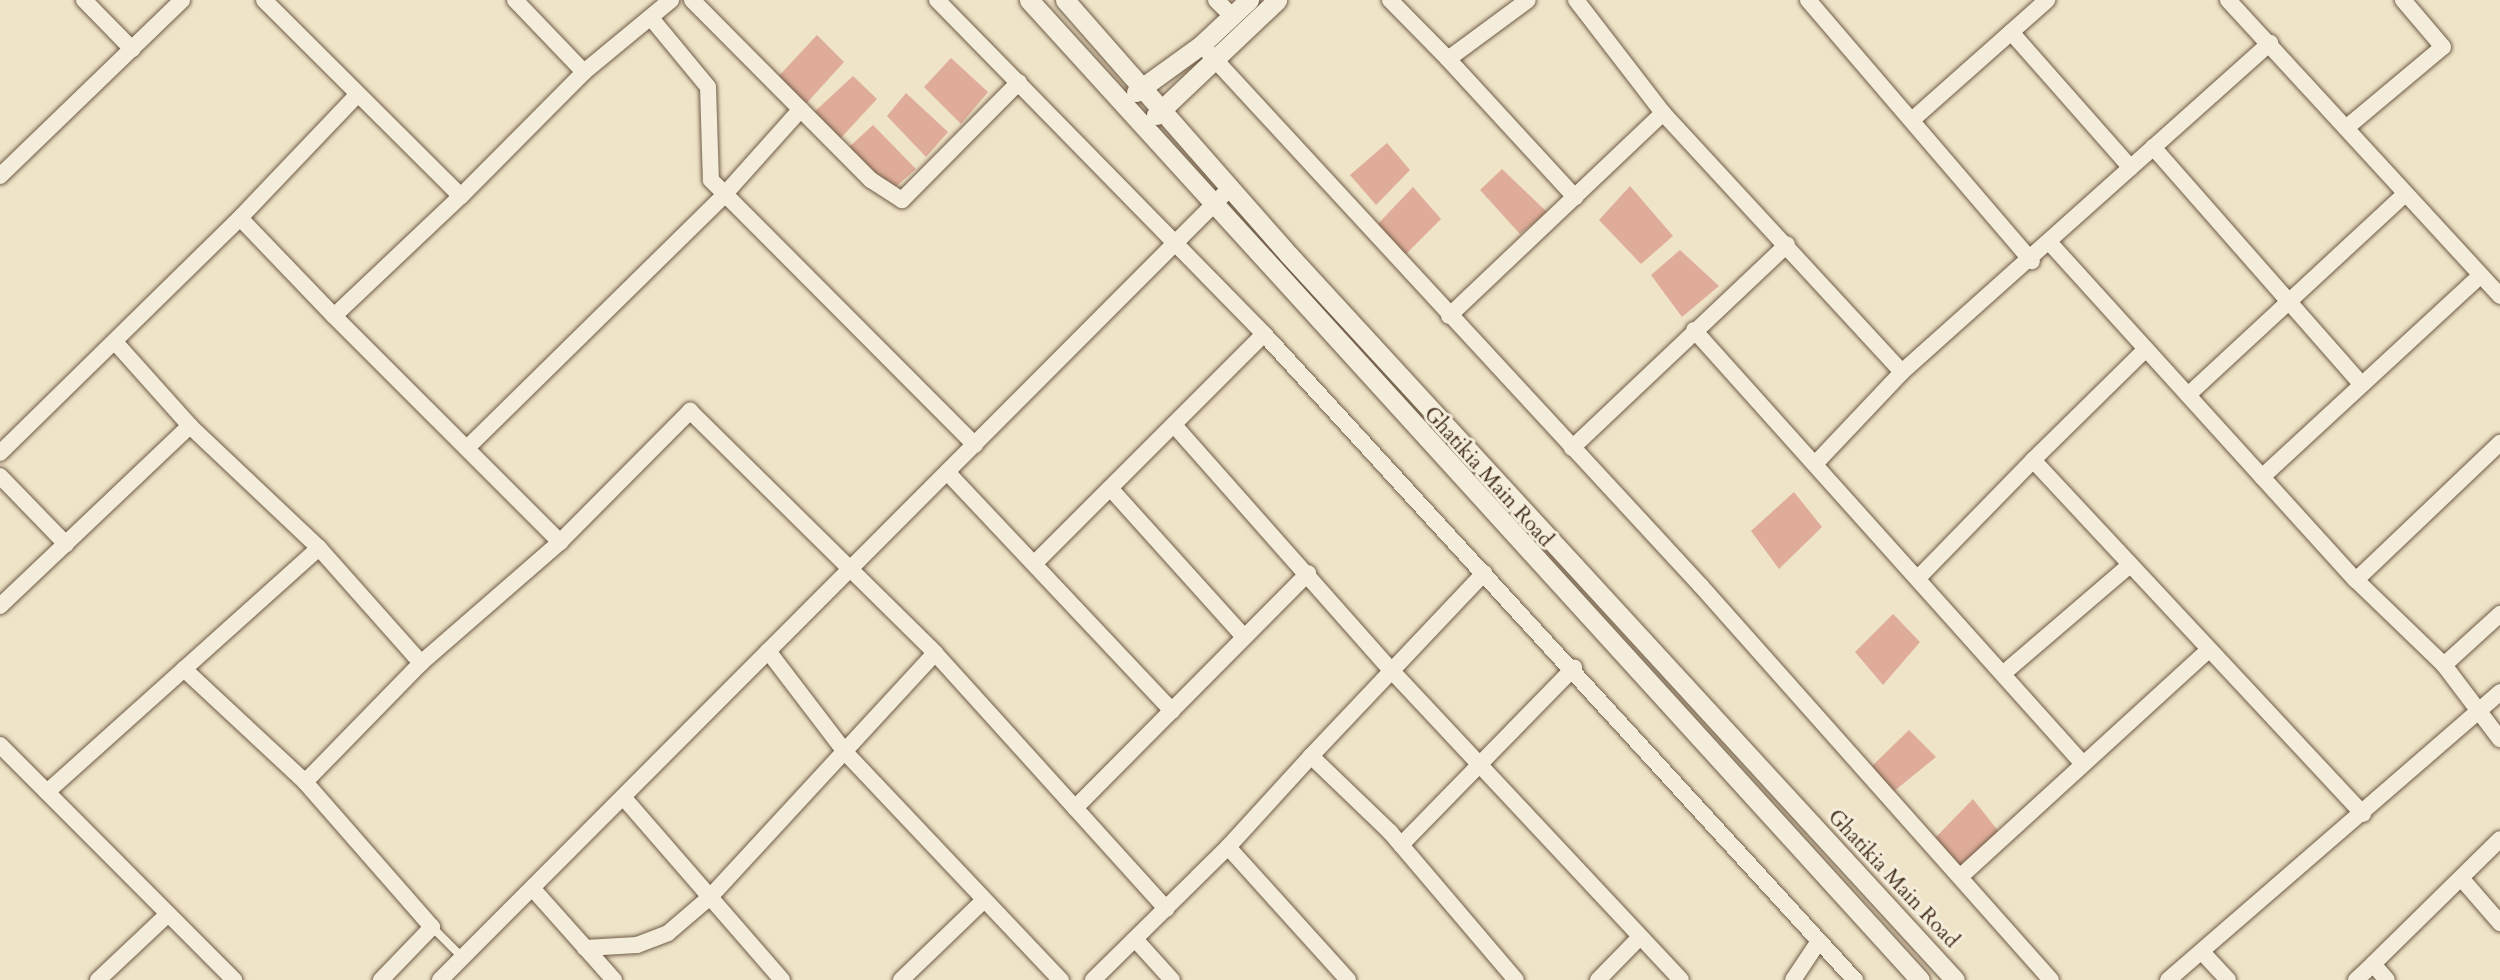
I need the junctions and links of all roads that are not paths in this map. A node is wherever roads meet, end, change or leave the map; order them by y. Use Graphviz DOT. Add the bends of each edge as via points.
graph roads {
  1 [pos="84,0"];
  2 [pos="182,0"];
  3 [pos="264,0"];
  4 [pos="515,0"];
  5 [pos="671,0"];
  6 [pos="692,0"];
  7 [pos="937,0"];
  8 [pos="1029,0"];
  9 [pos="1065,0"];
  10 [pos="1216,0"];
  11 [pos="1249,0"];
  12 [pos="1277,0"];
  13 [pos="1390,0"];
  14 [pos="1528,0"];
  15 [pos="1577,0"];
  16 [pos="1808,0"];
  17 [pos="2047,0"];
  18 [pos="2228,0"];
  19 [pos="2403,0"];
  20 [pos="1232,16"];
  21 [pos="650,18"];
  22 [pos="2011,32"];
  23 [pos="2270,43"];
  24 [pos="132,49"];
  25 [pos="1208,53"];
  26 [pos="1448,59"];
  27 [pos="584,72"];
  28 [pos="1019,82"];
  29 [pos="1145,85"];
  30 [pos="358,94"];
  31 [pos="1125,102"];
  32 [pos="1164,108"];
  33 [pos="801,109"];
  34 [pos="1662,113"];
  35 [pos="1912,120"];
  36 [pos="1145,126"];
  37 [pos="2346,128"];
  38 [pos="2153,147"];
  39 [pos="2130,169"];
  40 [pos="0,176"];
  41 [pos="1231,187"];
  42 [pos="2405,194"];
  43 [pos="724,195"];
  44 [pos="461,196"];
  45 [pos="1575,197"];
  46 [pos="1212,205"];
  47 [pos="240,218"];
  48 [pos="1176,241"];
  49 [pos="2050,243"];
  50 [pos="1787,245"];
  51 [pos="2032,261"];
  52 [pos="2480,275"];
  53 [pos="2500,296"];
  54 [pos="2287,303"];
  55 [pos="334,316"];
  56 [pos="1449,316"];
  57 [pos="1694,330"];
  58 [pos="1264,334"];
  59 [pos="115,342"];
  60 [pos="2146,349"];
  61 [pos="1902,372"];
  62 [pos="2360,383"];
  63 [pos="2188,395"];
  64 [pos="1174,425"];
  65 [pos="190,426"];
  66 [pos="2500,443"];
  67 [pos="975,445"];
  68 [pos="469,446"];
  69 [pos="1572,448"];
  70 [pos="0,453"];
  71 [pos="2033,460"];
  72 [pos="1816,463"];
  73 [pos="948,473"];
  74 [pos="0,476"];
  75 [pos="2262,477"];
  76 [pos="1110,488"];
  77 [pos="560,542"];
  78 [pos="66,544"];
  79 [pos="319,548"];
  80 [pos="1035,563"];
  81 [pos="2130,565"];
  82 [pos="851,566"];
  83 [pos="1308,573"];
  84 [pos="1484,573"];
  85 [pos="1919,577"];
  86 [pos="2356,580"];
  87 [pos="0,607"];
  88 [pos="2500,614"];
  89 [pos="1244,637"];
  90 [pos="768,651"];
  91 [pos="2206,652"];
  92 [pos="935,653"];
  93 [pos="421,663"];
  94 [pos="2444,666"];
  95 [pos="1574,668"];
  96 [pos="184,669"];
  97 [pos="1391,670"];
  98 [pos="2005,671"];
  99 [pos="2500,692"];
  100 [pos="1172,711"];
  101 [pos="2480,713"];
  102 [pos="2500,738"];
  103 [pos="0,745"];
  104 [pos="846,753"];
  105 [pos="1311,756"];
  106 [pos="1480,762"];
  107 [pos="2083,764"];
  108 [pos="305,782"];
  109 [pos="47,792"];
  110 [pos="624,797"];
  111 [pos="1075,808"];
  112 [pos="2363,814"];
  113 [pos="2500,839"];
  114 [pos="1401,845"];
  115 [pos="1228,847"];
  116 [pos="1960,877"];
  117 [pos="2461,878"];
  118 [pos="533,889"];
  119 [pos="710,897"];
  120 [pos="984,900"];
  121 [pos="1166,909"];
  122 [pos="168,914"];
  123 [pos="2500,923"];
  124 [pos="432,927"];
  125 [pos="1639,938"];
  126 [pos="1135,939"];
  127 [pos="1819,941"];
  128 [pos="585,948"];
  129 [pos="2202,952"];
  130 [pos="461,957"];
  131 [pos="2373,964"];
  132 [pos="610,978"];
  133 [pos="441,979"];
  134 [pos="98,980"];
  135 [pos="234,980"];
  136 [pos="381,980"];
  137 [pos="782,980"];
  138 [pos="901,980"];
  139 [pos="1061,980"];
  140 [pos="1093,980"];
  141 [pos="1172,980"];
  142 [pos="1348,980"];
  143 [pos="1516,980"];
  144 [pos="1598,980"];
  145 [pos="1681,980"];
  146 [pos="1793,980"];
  147 [pos="1855,980"];
  148 [pos="1920,980"];
  149 [pos="1955,980"];
  150 [pos="2051,980"];
  151 [pos="2168,980"];
  152 [pos="2228,980"];
  153 [pos="2356,980"];
  154 [pos="2388,980"];
  1 -- 24 [label="street"];
  2 -- 24 [label="street"];
  3 -- 30 [label="street"];
  4 -- 27 [label="street"];
  5 -- 21 [label="street"];
  6 -- 33 [label="street"];
  7 -- 28 [label="street"];
  8 -- 31 [label="street, Ghatikia Main Road"];
  9 -- 29 [label="street, Ghatikia Main Road"];
  10 -- 20 [label="street"];
  11 -- 20 [label="street"];
  12 -- 25 [label="street"];
  13 -- 26 [label="street"];
  14 -- 26 [label="street"];
  15 -- 34 [label="street"];
  16 -- 35 [label="street"];
  17 -- 22 [label="street"];
  18 -- 23 [label="street"];
  19 -- 37 [label="street" via="2443,47"];
  20 -- 25 [label="street"];
  21 -- 27 [label="street"];
  21 -- 43 [label="street" via="709,87 707,172"];
  22 -- 35 [label="street"];
  22 -- 39 [label="street"];
  23 -- 37 [label="street"];
  23 -- 38 [label="street"];
  24 -- 40 [label="street"];
  25 -- 29 [label="street"];
  25 -- 32 [label="street"];
  25 -- 56 [label="street"];
  26 -- 45 [label="street"];
  27 -- 44 [label="street"];
  28 -- 33 [label="street" via="902,200 871,180"];
  28 -- 48 [label="street"];
  29 -- 31 [label="street"];
  29 -- 32 [label="street, Ghatikia Main Road"];
  30 -- 44 [label="street"];
  30 -- 47 [label="street"];
  31 -- 36 [label="street, Ghatikia Main Road"];
  32 -- 36 [label="street"];
  32 -- 41 [label="street, Ghatikia Main Road"];
  33 -- 43 [label="street"];
  34 -- 45 [label="street"];
  34 -- 50 [label="street"];
  35 -- 51 [label="street"];
  36 -- 46 [label="street, Ghatikia Main Road"];
  37 -- 42 [label="street"];
  38 -- 39 [label="street"];
  38 -- 54 [label="street"];
  39 -- 49 [label="street"];
  41 -- 46 [label="street"];
  41 -- 149 [label="street, Ghatikia Main Road"];
  42 -- 52 [label="street"];
  42 -- 54 [label="street"];
  43 -- 67 [label="street"];
  43 -- 68 [label="street"];
  44 -- 55 [label="street"];
  45 -- 56 [label="street"];
  46 -- 48 [label="street"];
  46 -- 148 [label="street, Ghatikia Main Road"];
  47 -- 55 [label="street"];
  47 -- 59 [label="street"];
  48 -- 58 [label="street"];
  48 -- 67 [label="street"];
  49 -- 51 [label="street"];
  49 -- 60 [label="street"];
  50 -- 57 [label="street"];
  50 -- 61 [label="street"];
  51 -- 61 [label="street"];
  52 -- 53 [label="street"];
  52 -- 62 [label="street"];
  54 -- 62 [label="street"];
  54 -- 63 [label="street"];
  55 -- 68 [label="street"];
  56 -- 69 [label="street"];
  57 -- 69 [label="street"];
  57 -- 72 [label="street"];
  58 -- 64 [label="street"];
  58 -- 84 [label="street"];
  59 -- 65 [label="street"];
  59 -- 70 [label="street"];
  60 -- 63 [label="street"];
  60 -- 71 [label="street"];
  61 -- 72 [label="street"];
  62 -- 75 [label="street"];
  63 -- 75 [label="street"];
  64 -- 76 [label="street"];
  64 -- 83 [label="street"];
  65 -- 78 [label="street"];
  65 -- 79 [label="street"];
  66 -- 86 [label="street"];
  67 -- 73 [label="street"];
  68 -- 77 [label="street"];
  69 -- 116 [label="street"];
  71 -- 81 [label="street"];
  71 -- 85 [label="street"];
  72 -- 85 [label="street"];
  73 -- 80 [label="street"];
  73 -- 82 [label="street"];
  74 -- 78 [label="street"];
  75 -- 86 [label="street"];
  76 -- 80 [label="street"];
  76 -- 89 [label="street"];
  77 -- 82 [label="street" via="690,411"];
  77 -- 93 [label="street"];
  78 -- 87 [label="street"];
  79 -- 93 [label="street"];
  79 -- 96 [label="street"];
  80 -- 100 [label="street"];
  81 -- 91 [label="street"];
  81 -- 98 [label="street"];
  82 -- 90 [label="street"];
  82 -- 92 [label="street"];
  83 -- 89 [label="street"];
  83 -- 97 [label="street"];
  84 -- 95 [label="street"];
  84 -- 97 [label="street"];
  85 -- 98 [label="street"];
  86 -- 94 [label="street"];
  88 -- 94 [label="street"];
  89 -- 100 [label="street"];
  90 -- 104 [label="street"];
  90 -- 110 [label="street"];
  91 -- 107 [label="street"];
  91 -- 112 [label="street"];
  92 -- 104 [label="street"];
  92 -- 111 [label="street"];
  93 -- 108 [label="street"];
  94 -- 101 [label="street"];
  95 -- 106 [label="street"];
  95 -- 127 [label="street"];
  96 -- 108 [label="street"];
  96 -- 109 [label="street"];
  97 -- 105 [label="street"];
  97 -- 106 [label="street"];
  98 -- 107 [label="street"];
  99 -- 101 [label="street"];
  100 -- 111 [label="street"];
  101 -- 102 [label="street"];
  101 -- 112 [label="street"];
  103 -- 109 [label="street"];
  104 -- 119 [label="street"];
  104 -- 120 [label="street"];
  105 -- 114 [label="street"];
  105 -- 115 [label="street"];
  106 -- 114 [label="street"];
  106 -- 125 [label="street"];
  107 -- 116 [label="street"];
  108 -- 124 [label="street"];
  109 -- 122 [label="street"];
  110 -- 118 [label="street"];
  110 -- 119 [label="street"];
  111 -- 121 [label="street"];
  112 -- 129 [label="street"];
  113 -- 117 [label="street"];
  114 -- 143 [label="street"];
  115 -- 121 [label="street"];
  115 -- 142 [label="street"];
  116 -- 150 [label="street"];
  117 -- 123 [label="street"];
  117 -- 131 [label="street"];
  118 -- 128 [label="street"];
  118 -- 130 [label="street"];
  119 -- 128 [label="street" via="668,933 637,945"];
  119 -- 137 [label="street"];
  120 -- 138 [label="street"];
  120 -- 139 [label="street"];
  121 -- 126 [label="street"];
  122 -- 134 [label="street"];
  122 -- 135 [label="street"];
  124 -- 130 [label="lane"];
  124 -- 136 [label="street"];
  125 -- 144 [label="street"];
  125 -- 145 [label="street"];
  126 -- 140 [label="street"];
  126 -- 141 [label="street"];
  127 -- 146 [label="street"];
  127 -- 147 [label="street"];
  128 -- 132 [label="street"];
  129 -- 151 [label="street"];
  129 -- 152 [label="street"];
  130 -- 133 [label="street"];
  131 -- 153 [label="street"];
  131 -- 154 [label="street"];
}
